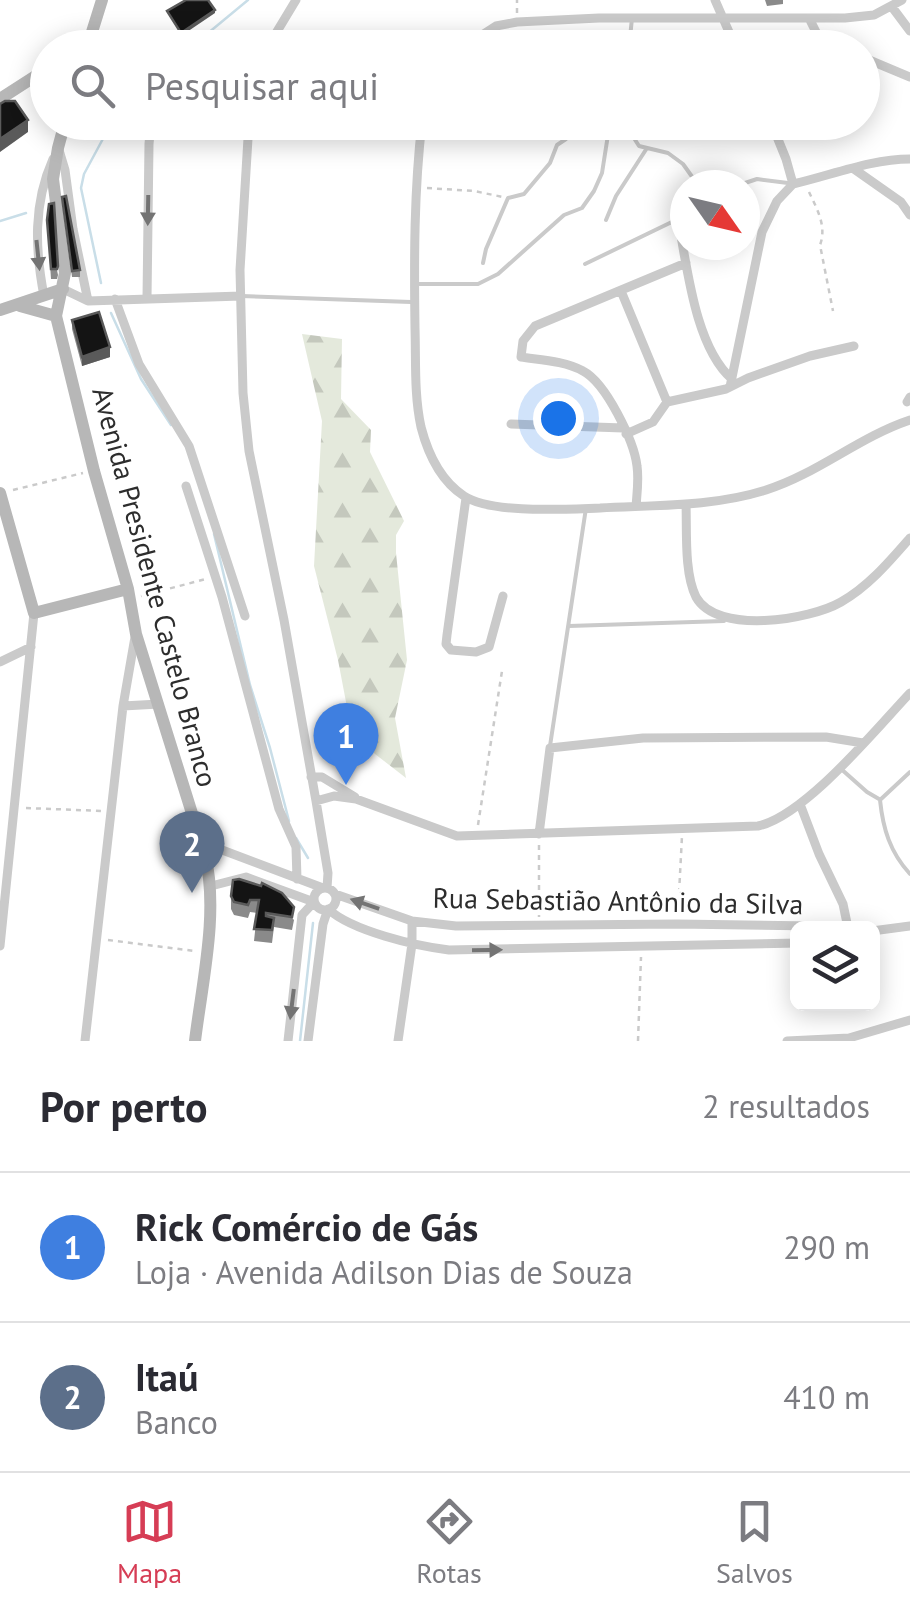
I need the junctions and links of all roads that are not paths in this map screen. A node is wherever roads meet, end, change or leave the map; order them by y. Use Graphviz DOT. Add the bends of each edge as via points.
graph roads {
  1 [pos="102,0"];
  2 [pos="296,0"];
  3 [pos="715,0"];
  4 [pos="902,0"];
  5 [pos="892,7"];
  6 [pos="632,18"];
  7 [pos="722,18"];
  8 [pos="809,18"];
  9 [pos="93,30"];
  10 [pos="278,30"];
  11 [pos="490,30"];
  12 [pos="631,30"];
  13 [pos="728,30"];
  14 [pos="815,30"];
  15 [pos="910,31"];
  16 [pos="880,65"];
  17 [pos="910,77"];
  18 [pos="30,79"];
  19 [pos="0,98"];
  20 [pos="60,140"];
  21 [pos="149,140"];
  22 [pos="248,140"];
  23 [pos="420,140"];
  24 [pos="563,140"];
  25 [pos="608,140"];
  26 [pos="635,140"];
  27 [pos="778,140"];
  28 [pos="58,148"];
  29 [pos="647,148"];
  30 [pos="910,158"];
  31 [pos="854,169"];
  32 [pos="687,170"];
  33 [pos="760,179"];
  34 [pos="799,183"];
  35 [pos="910,215"];
  36 [pos="606,220"];
  37 [pos="670,221"];
  38 [pos="686,260"];
  39 [pos="483,263"];
  40 [pos="686,263"];
  41 [pos="584,264"];
  42 [pos="415,284"];
  43 [pos="62,289"];
  44 [pos="621,291"];
  45 [pos="44,296"];
  46 [pos="241,296"];
  47 [pos="147,298"];
  48 [pos="115,299"];
  49 [pos="88,300"];
  50 [pos="415,302"];
  51 [pos="18,305"];
  52 [pos="0,310"];
  53 [pos="56,316"];
  54 [pos="854,346"];
  55 [pos="731,383"];
  56 [pos="667,402"];
  57 [pos="910,420"];
  58 [pos="512,424"];
  59 [pos="625,430"];
  60 [pos="186,486"];
  61 [pos="1,498"];
  62 [pos="466,498"];
  63 [pos="686,504"];
  64 [pos="636,506"];
  65 [pos="586,508"];
  66 [pos="910,538"];
  67 [pos="129,594"];
  68 [pos="503,596"];
  69 [pos="34,613"];
  70 [pos="245,616"];
  71 [pos="732,620"];
  72 [pos="569,626"];
  73 [pos="136,634"];
  74 [pos="31,648"];
  75 [pos="0,662"];
  76 [pos="910,693"];
  77 [pos="158,704"];
  78 [pos="123,706"];
  79 [pos="862,744"];
  80 [pos="550,748"];
  81 [pos="840,768"];
  82 [pos="910,772"];
  83 [pos="311,777"];
  84 [pos="356,799"];
  85 [pos="316,800"];
  86 [pos="880,800"];
  87 [pos="800,804"];
  88 [pos="539,834"];
  89 [pos="200,842"];
  90 [pos="910,874"];
  91 [pos="297,878"];
  92 [pos="3,883"];
  93 [pos="210,886"];
  94 [pos="329,890"];
  95 [pos="314,902"];
  96 [pos="328,909"];
  97 [pos="412,920"];
  98 [pos="845,921"];
  99 [pos="790,926"];
  100 [pos="910,926"];
  101 [pos="880,930"];
  102 [pos="790,943"];
  103 [pos="412,944"];
  104 [pos="0,946"];
  105 [pos="910,1020"];
  106 [pos="85,1041"];
  107 [pos="195,1041"];
  108 [pos="288,1041"];
  109 [pos="308,1041"];
  110 [pos="398,1041"];
  111 [pos="787,1041"];
  1 -- 9 [label="street"];
  2 -- 10 [label="street"];
  3 -- 7 [label="street"];
  4 -- 5 [label="street"];
  5 -- 8 [label="street" via="864,17"];
  5 -- 15 [label="street"];
  6 -- 7 [label="street"];
  6 -- 11 [label="street" via="517,22"];
  6 -- 12 [label="lane"];
  7 -- 8 [label="street"];
  7 -- 13 [label="street"];
  8 -- 14 [label="street"];
  16 -- 17 [label="street"];
  18 -- 19 [label="street"];
  20 -- 28 [label="street, Avenida Presidente Castelo Branco"];
  21 -- 47 [label="street, one-way"];
  22 -- 46 [label="street"];
  23 -- 42 [label="street"];
  24 -- 39 [label="lane" via="524,194 508,198"];
  25 -- 42 [label="lane" via="602,174 582,208 564,215 498,274 478,284"];
  26 -- 29 [label="lane"];
  27 -- 34 [label="street"];
  28 -- 43 [label="street, Avenida Presidente Castelo Branco" via="54,187"];
  28 -- 45 [label="street, Avenida Presidente Castelo Branco, one-way" via="36,224"];
  28 -- 49 [label="street, Avenida Presidente Castelo Branco"];
  29 -- 32 [label="lane" via="668,153"];
  29 -- 36 [label="lane"];
  30 -- 31 [label="street"];
  31 -- 34 [label="street"];
  31 -- 35 [label="street"];
  33 -- 34 [label="lane"];
  34 -- 55 [label="street" via="778,201 762,232"];
  37 -- 41 [label="lane"];
  38 -- 40 [label="street"];
  40 -- 44 [label="street"];
  40 -- 55 [label="street" via="697,319"];
  42 -- 50 [label="street"];
  43 -- 45 [label="street"];
  43 -- 49 [label="street"];
  43 -- 53 [label="street, Avenida Presidente Castelo Branco"];
  44 -- 56 [label="street"];
  44 -- 59 [label="street" via="535,326 522,341 521,357 588,374"];
  45 -- 51 [label="street"];
  46 -- 47 [label="street"];
  46 -- 50 [label="lane"];
  46 -- 83 [label="street" via="249,452"];
  47 -- 48 [label="street"];
  48 -- 49 [label="street"];
  48 -- 70 [label="street" via="139,364 189,446"];
  50 -- 62 [label="street" via="422,428 438,470"];
  51 -- 52 [label="street"];
  51 -- 53 [label="street"];
  53 -- 67 [label="street, Avenida Presidente Castelo Branco"];
  54 -- 55 [label="street"];
  55 -- 56 [label="street"];
  56 -- 59 [label="street" via="652,422"];
  57 -- 63 [label="street" via="790,481"];
  58 -- 59 [label="street"];
  59 -- 64 [label="street" via="637,463"];
  60 -- 91 [label="street" via="279,809 296,847"];
  61 -- 69 [label="street"];
  62 -- 65 [label="street" via="495,507"];
  62 -- 68 [label="street" via="446,644 451,650 489,647"];
  63 -- 64 [label="street"];
  63 -- 71 [label="street" via="691,584 703,607"];
  64 -- 65 [label="street"];
  65 -- 72 [label="lane"];
  66 -- 71 [label="street" via="841,602 797,616"];
  67 -- 69 [label="street"];
  67 -- 73 [label="street, Avenida Presidente Castelo Branco"];
  69 -- 74 [label="street"];
  71 -- 72 [label="lane"];
  72 -- 80 [label="lane"];
  73 -- 77 [label="street, Avenida Presidente Castelo Branco"];
  73 -- 78 [label="street"];
  74 -- 75 [label="street"];
  74 -- 92 [label="street"];
  76 -- 79 [label="street"];
  77 -- 78 [label="street"];
  77 -- 89 [label="street, Avenida Presidente Castelo Branco"];
  78 -- 106 [label="street"];
  79 -- 80 [label="street" via="826,737 643,738"];
  79 -- 81 [label="street"];
  80 -- 88 [label="street"];
  81 -- 86 [label="lane"];
  81 -- 87 [label="street"];
  82 -- 86 [label="lane"];
  83 -- 84 [label="street"];
  83 -- 85 [label="street"];
  84 -- 85 [label="street"];
  84 -- 88 [label="street" via="457,836"];
  85 -- 94 [label="street"];
  86 -- 90 [label="lane" via="891,848"];
  87 -- 88 [label="street" via="768,824"];
  87 -- 98 [label="street"];
  89 -- 91 [label="street, Rua Sebastião Antônio da Silva"];
  89 -- 93 [label="street, Avenida Presidente Castelo Branco"];
  91 -- 94 [label="street, Rua Sebastião Antônio da Silva"];
  92 -- 104 [label="street"];
  93 -- 95 [label="street" via="246,877"];
  93 -- 107 [label="street, Avenida Presidente Castelo Branco"];
  94 -- 95 [label="street" via="314,894"];
  94 -- 96 [label="street" via="335,904"];
  97 -- 94 [label="street, Rua Sebastião Antônio da Silva, one-way"];
  95 -- 96 [label="street"];
  95 -- 108 [label="street, one-way" via="302,915"];
  96 -- 103 [label="street, Rua Sebastião Antônio da Silva"];
  96 -- 109 [label="street"];
  97 -- 99 [label="street, Rua Sebastião Antônio da Silva" via="456,926"];
  97 -- 103 [label="street"];
  100 -- 101 [label="street"];
  103 -- 102 [label="street, Rua Sebastião Antônio da Silva, one-way" via="480,951"];
  103 -- 110 [label="street"];
  105 -- 111 [label="street" via="849,1038"];
}
